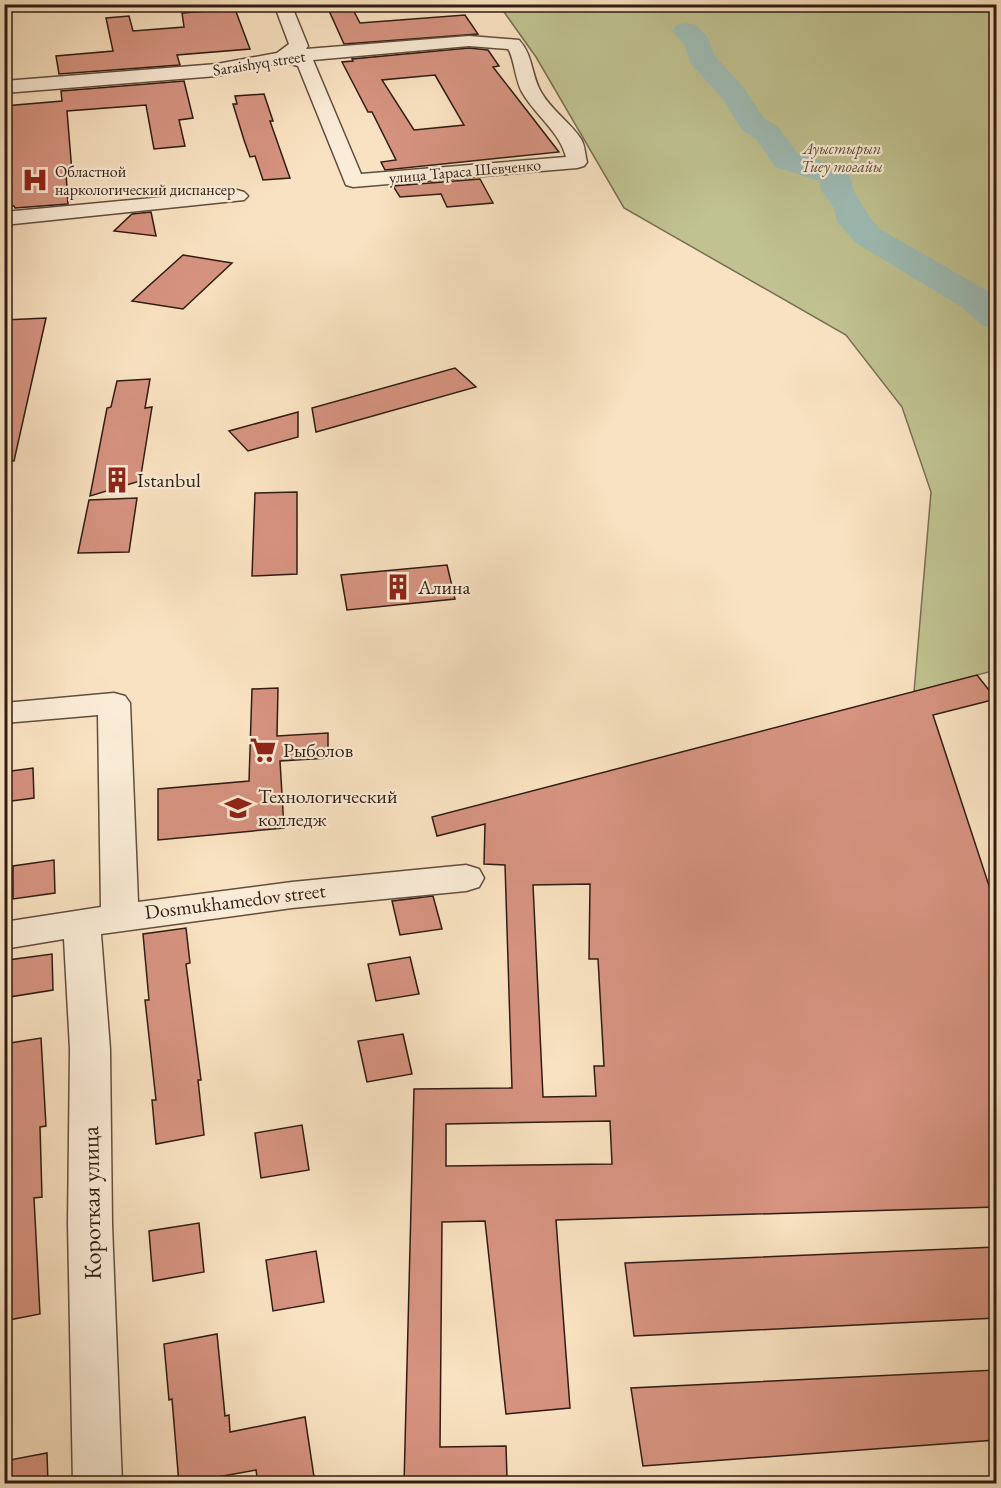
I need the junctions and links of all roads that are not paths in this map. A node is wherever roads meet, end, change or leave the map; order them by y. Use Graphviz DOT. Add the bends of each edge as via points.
graph roads {
  1 [pos="282,4"];
  2 [pos="283,57"];
  3 [pos="4,87"];
  4 [pos="577,162"];
  5 [pos="237,196"];
  6 [pos="4,219"];
  7 [pos="4,713"];
  8 [pos="466,878"];
  9 [pos="101,919"];
  10 [pos="4,936"];
  11 [pos="98,1484"];
  1 -- 2 [label="street" via="299,46"];
  2 -- 3 [label="street, Saraishyq street" via="217,70"];
  2 -- 4 [label="street, Saraishyq street" via="469,41 513,44 521,53 523,74 532,93 548,117 572,141"];
  2 -- 4 [label="street, улица Тараса Шевченко" via="306,62 353,181"];
  5 -- 6 [label="street"];
  7 -- 9 [label="street, Короткая улица" via="114,703"];
  8 -- 9 [label="street, Dosmukhamedov street" via="335,889"];
  9 -- 10 [label="street, Dosmukhamedov street"];
  9 -- 11 [label="street, Короткая улица" via="90,1049 90,1224"];
}
